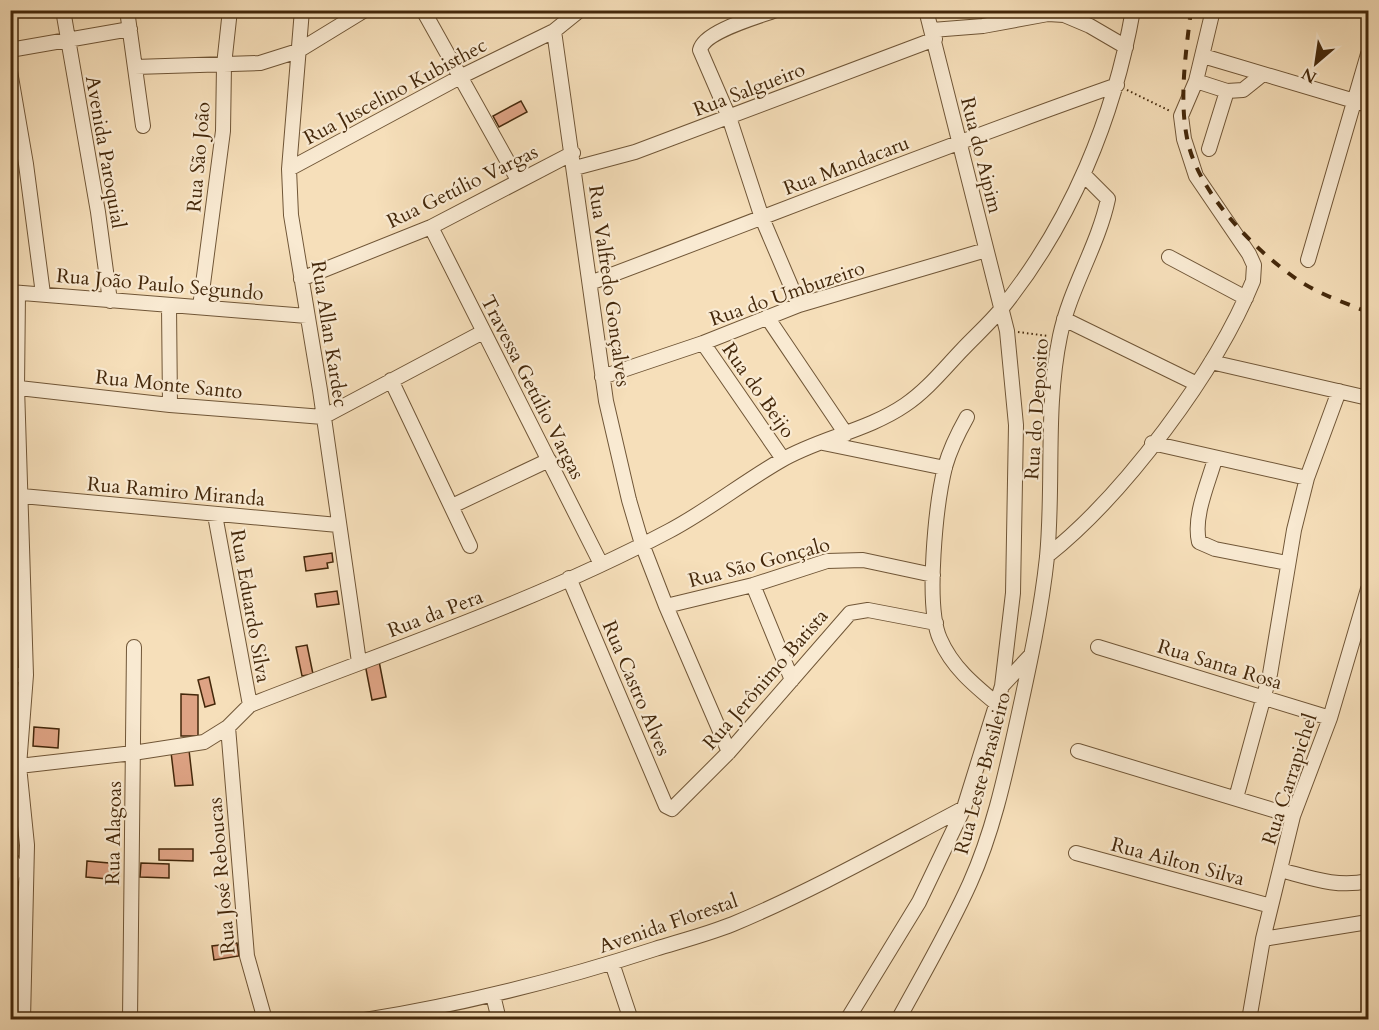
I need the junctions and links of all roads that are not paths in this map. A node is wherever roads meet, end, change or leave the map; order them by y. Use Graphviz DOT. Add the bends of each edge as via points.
graph roads {
  1 [pos="63,10"];
  2 [pos="127,10"];
  3 [pos="230,10"];
  4 [pos="302,10"];
  5 [pos="365,10"];
  6 [pos="423,10"];
  7 [pos="776,10"];
  8 [pos="927,10"];
  9 [pos="1133,10"];
  10 [pos="1213,10"];
  11 [pos="577,12"];
  12 [pos="130,29"];
  13 [pos="554,31"];
  14 [pos="934,35"];
  15 [pos="67,41"];
  16 [pos="1126,47"];
  17 [pos="10,50"];
  18 [pos="298,51"];
  19 [pos="1368,54"];
  20 [pos="1203,56"];
  21 [pos="224,64"];
  22 [pos="135,67"];
  23 [pos="10,71"];
  24 [pos="1263,74"];
  25 [pos="462,76"];
  26 [pos="1196,81"];
  27 [pos="1117,85"];
  28 [pos="1227,91"];
  29 [pos="1354,101"];
  30 [pos="1368,105"];
  31 [pos="729,117"];
  32 [pos="143,126"];
  33 [pos="957,141"];
  34 [pos="1209,149"];
  35 [pos="573,153"];
  36 [pos="575,168"];
  37 [pos="289,169"];
  38 [pos="1084,175"];
  39 [pos="518,180"];
  40 [pos="762,218"];
  41 [pos="431,227"];
  42 [pos="986,250"];
  43 [pos="1168,257"];
  44 [pos="1308,260"];
  45 [pos="302,279"];
  46 [pos="590,283"];
  47 [pos="14,293"];
  48 [pos="43,294"];
  49 [pos="1246,298"];
  50 [pos="110,301"];
  51 [pos="799,305"];
  52 [pos="169,306"];
  53 [pos="201,307"];
  54 [pos="1002,308"];
  55 [pos="307,316"];
  56 [pos="767,317"];
  57 [pos="1064,319"];
  58 [pos="483,332"];
  59 [pos="703,343"];
  60 [pos="1211,362"];
  61 [pos="602,377"];
  62 [pos="391,380"];
  63 [pos="1197,384"];
  64 [pos="14,387"];
  65 [pos="1339,392"];
  66 [pos="1368,398"];
  67 [pos="170,405"];
  68 [pos="323,417"];
  69 [pos="967,417"];
  70 [pos="846,434"];
  71 [pos="822,443"];
  72 [pos="1152,443"];
  73 [pos="783,459"];
  74 [pos="1215,459"];
  75 [pos="549,460"];
  76 [pos="945,468"];
  77 [pos="1307,478"];
  78 [pos="15,495"];
  79 [pos="452,506"];
  80 [pos="214,514"];
  81 [pos="338,525"];
  82 [pos="642,544"];
  83 [pos="470,546"];
  84 [pos="1047,556"];
  85 [pos="1287,563"];
  86 [pos="601,564"];
  87 [pos="933,575"];
  88 [pos="569,578"];
  89 [pos="753,585"];
  90 [pos="1368,588"];
  91 [pos="17,601"];
  92 [pos="666,606"];
  93 [pos="936,623"];
  94 [pos="134,647"];
  95 [pos="1098,647"];
  96 [pos="1034,651"];
  97 [pos="359,662"];
  98 [pos="10,675"];
  99 [pos="26,675"];
  100 [pos="792,680"];
  101 [pos="1002,686"];
  102 [pos="1263,698"];
  103 [pos="997,704"];
  104 [pos="250,705"];
  105 [pos="1330,718"];
  106 [pos="228,727"];
  107 [pos="1078,751"];
  108 [pos="729,752"];
  109 [pos="133,753"];
  110 [pos="20,766"];
  111 [pos="1236,798"];
  112 [pos="674,808"];
  113 [pos="964,808"];
  114 [pos="1293,816"];
  115 [pos="1076,853"];
  116 [pos="10,857"];
  117 [pos="1280,870"];
  118 [pos="1368,881"];
  119 [pos="10,885"];
  120 [pos="1271,906"];
  121 [pos="1368,922"];
  122 [pos="1263,939"];
  123 [pos="612,963"];
  124 [pos="493,995"];
  125 [pos="23,1020"];
  126 [pos="130,1020"];
  127 [pos="265,1020"];
  128 [pos="365,1020"];
  129 [pos="499,1020"];
  130 [pos="631,1020"];
  131 [pos="847,1020"];
  132 [pos="898,1020"];
  133 [pos="1249,1020"];
  1 -- 15 [label="street, Avenida Paroquial"];
  2 -- 12 [label="street"];
  3 -- 21 [label="street, Rua São João"];
  4 -- 18 [label="street, Rua Allan Kardec"];
  5 -- 18 [label="street"];
  6 -- 25 [label="street"];
  7 -- 31 [label="street" via="717,33 704,41 700,50"];
  8 -- 14 [label="street, Rua do Aipim"];
  9 -- 16 [label="street, Rua da Pera"];
  10 -- 20 [label="street"];
  11 -- 13 [label="street, Rua Juscelino Kubisthec"];
  12 -- 15 [label="street"];
  12 -- 22 [label="street"];
  13 -- 25 [label="street, Rua Juscelino Kubisthec"];
  13 -- 35 [label="street, Rua Valfredo Gonçalves"];
  14 -- 16 [label="street, Rua Salgueiro" via="1048,14 1064,15"];
  14 -- 31 [label="street, Rua Salgueiro"];
  14 -- 33 [label="street, Rua do Aipim"];
  15 -- 17 [label="street"];
  15 -- 50 [label="street, Avenida Paroquial"];
  16 -- 27 [label="street, Rua da Pera"];
  18 -- 21 [label="street" via="260,63"];
  18 -- 37 [label="street, Rua Allan Kardec"];
  19 -- 29 [label="street"];
  20 -- 24 [label="street"];
  20 -- 26 [label="street"];
  21 -- 22 [label="street"];
  21 -- 53 [label="street, Rua São João" via="223,131"];
  22 -- 32 [label="street"];
  23 -- 48 [label="street"];
  24 -- 28 [label="street" via="1248,88"];
  24 -- 29 [label="street"];
  25 -- 37 [label="street, Rua Juscelino Kubisthec"];
  25 -- 39 [label="street"];
  26 -- 28 [label="street"];
  26 -- 49 [label="street" via="1180,116 1184,139 1196,176 1245,245 1254,265"];
  27 -- 33 [label="street, Rua Mandacaru"];
  27 -- 38 [label="street, Rua da Pera"];
  28 -- 34 [label="street"];
  29 -- 30 [label="street"];
  29 -- 44 [label="street"];
  31 -- 36 [label="street, Rua Salgueiro" via="614,160"];
  31 -- 40 [label="street"];
  33 -- 40 [label="street, Rua Mandacaru"];
  33 -- 42 [label="street, Rua do Aipim"];
  35 -- 36 [label="street, Rua Valfredo Gonçalves"];
  35 -- 39 [label="street, Rua Getúlio Vargas"];
  36 -- 46 [label="street, Rua Valfredo Gonçalves"];
  37 -- 45 [label="street, Rua Allan Kardec" via="291,216"];
  38 -- 54 [label="street, Rua da Pera" via="1053,231"];
  38 -- 57 [label="street, Rua do Deposito" via="1108,199"];
  39 -- 41 [label="street, Rua Getúlio Vargas"];
  40 -- 46 [label="street, Rua Mandacaru"];
  40 -- 51 [label="street"];
  41 -- 45 [label="street, Rua Getúlio Vargas"];
  41 -- 58 [label="street, Travessa Getúlio Vargas"];
  42 -- 51 [label="street, Rua do Umbuzeiro"];
  42 -- 54 [label="street, Rua do Aipim"];
  43 -- 49 [label="street"];
  45 -- 55 [label="street, Rua Allan Kardec"];
  46 -- 61 [label="street, Rua Valfredo Gonçalves"];
  47 -- 48 [label="street, Rua João Paulo Segundo"];
  47 -- 64 [label="street"];
  48 -- 50 [label="street, Rua João Paulo Segundo"];
  49 -- 60 [label="street"];
  50 -- 52 [label="street, Rua João Paulo Segundo"];
  51 -- 56 [label="street, Rua do Umbuzeiro"];
  52 -- 53 [label="street, Rua João Paulo Segundo"];
  52 -- 67 [label="street"];
  53 -- 55 [label="street, Rua João Paulo Segundo"];
  54 -- 70 [label="street, Rua da Pera" via="917,396 888,415"];
  54 -- 101 [label="street, Rua do Aipim" via="1016,425 1017,471 1013,593"];
  55 -- 68 [label="street, Rua Allan Kardec"];
  56 -- 59 [label="street, Rua do Umbuzeiro"];
  56 -- 70 [label="street"];
  57 -- 63 [label="street"];
  57 -- 84 [label="street, Rua do Deposito" via="1052,416"];
  58 -- 62 [label="street"];
  58 -- 75 [label="street, Travessa Getúlio Vargas"];
  59 -- 61 [label="street, Rua do Umbuzeiro"];
  59 -- 73 [label="street, Rua do Beijo"];
  60 -- 63 [label="street"];
  60 -- 65 [label="street"];
  61 -- 82 [label="street, Rua Valfredo Gonçalves"];
  62 -- 68 [label="street"];
  62 -- 79 [label="street"];
  63 -- 72 [label="street"];
  64 -- 67 [label="street, Rua Monte Santo"];
  64 -- 78 [label="street"];
  65 -- 66 [label="street"];
  65 -- 77 [label="street"];
  67 -- 68 [label="street, Rua Monte Santo"];
  68 -- 81 [label="street, Rua Allan Kardec"];
  69 -- 76 [label="street"];
  70 -- 71 [label="street, Rua da Pera"];
  71 -- 73 [label="street, Rua da Pera"];
  71 -- 76 [label="street"];
  72 -- 74 [label="street"];
  72 -- 84 [label="street" via="1100,508"];
  73 -- 82 [label="street, Rua da Pera" via="670,531"];
  74 -- 77 [label="street"];
  74 -- 85 [label="street" via="1201,509 1199,542 1215,549"];
  75 -- 79 [label="street"];
  75 -- 86 [label="street, Travessa Getúlio Vargas"];
  76 -- 87 [label="street"];
  77 -- 85 [label="street"];
  78 -- 80 [label="street, Rua Ramiro Miranda"];
  78 -- 91 [label="street"];
  79 -- 83 [label="street"];
  80 -- 81 [label="street, Rua Ramiro Miranda"];
  80 -- 104 [label="street, Rua Eduardo Silva"];
  81 -- 97 [label="street, Rua Allan Kardec"];
  82 -- 86 [label="street, Rua da Pera"];
  82 -- 92 [label="street, Rua Valfredo Gonçalves"];
  84 -- 96 [label="street, Rua Leste Brasileiro"];
  85 -- 102 [label="street"];
  86 -- 88 [label="street, Rua da Pera"];
  87 -- 89 [label="street, Rua São Gonçalo" via="842,559"];
  87 -- 93 [label="street"];
  88 -- 97 [label="street, Rua da Pera" via="496,611"];
  88 -- 112 [label="street, Rua Castro Alves" via="666,806"];
  89 -- 92 [label="street, Rua São Gonçalo"];
  89 -- 100 [label="street"];
  90 -- 105 [label="street, Rua Carrapichel"];
  91 -- 99 [label="street"];
  92 -- 108 [label="street, Rua Valfredo Gonçalves"];
  93 -- 100 [label="street, Rua Jerônimo Batista" via="855,611 845,617"];
  93 -- 103 [label="street" via="951,660"];
  94 -- 109 [label="street, Rua Alagoas"];
  95 -- 102 [label="street, Rua Santa Rosa"];
  96 -- 101 [label="street"];
  96 -- 132 [label="street, Rua Leste Brasileiro" via="982,854"];
  97 -- 104 [label="street, Rua da Pera"];
  98 -- 99 [label="street"];
  99 -- 110 [label="street"];
  100 -- 108 [label="street, Rua Jerônimo Batista"];
  101 -- 103 [label="street, Rua do Aipim"];
  102 -- 105 [label="street, Rua Santa Rosa"];
  102 -- 111 [label="street"];
  103 -- 113 [label="street, Rua do Aipim"];
  104 -- 106 [label="street, Rua da Pera"];
  105 -- 114 [label="street, Rua Carrapichel"];
  106 -- 109 [label="street, Rua da Pera" via="204,742"];
  106 -- 127 [label="street, Rua José Reboucas" via="247,956"];
  107 -- 111 [label="street"];
  108 -- 112 [label="street, Rua Jerônimo Batista"];
  109 -- 110 [label="street, Rua da Pera"];
  109 -- 126 [label="street, Rua Alagoas"];
  110 -- 125 [label="street" via="27,845"];
  111 -- 114 [label="street"];
  113 -- 123 [label="street, Avenida Florestal" via="784,902 730,925"];
  113 -- 131 [label="street, Rua do Aipim" via="919,903"];
  114 -- 117 [label="street, Rua Carrapichel"];
  115 -- 120 [label="street, Rua Ailton Silva"];
  116 -- 119 [label="street" via="15,865"];
  117 -- 118 [label="street" via="1330,884"];
  117 -- 120 [label="street, Rua Carrapichel"];
  120 -- 122 [label="street, Rua Carrapichel"];
  121 -- 122 [label="street"];
  122 -- 133 [label="street, Rua Carrapichel"];
  123 -- 124 [label="street, Avenida Florestal"];
  123 -- 130 [label="street"];
  124 -- 128 [label="street, Avenida Florestal"];
  124 -- 129 [label="street"];
}
